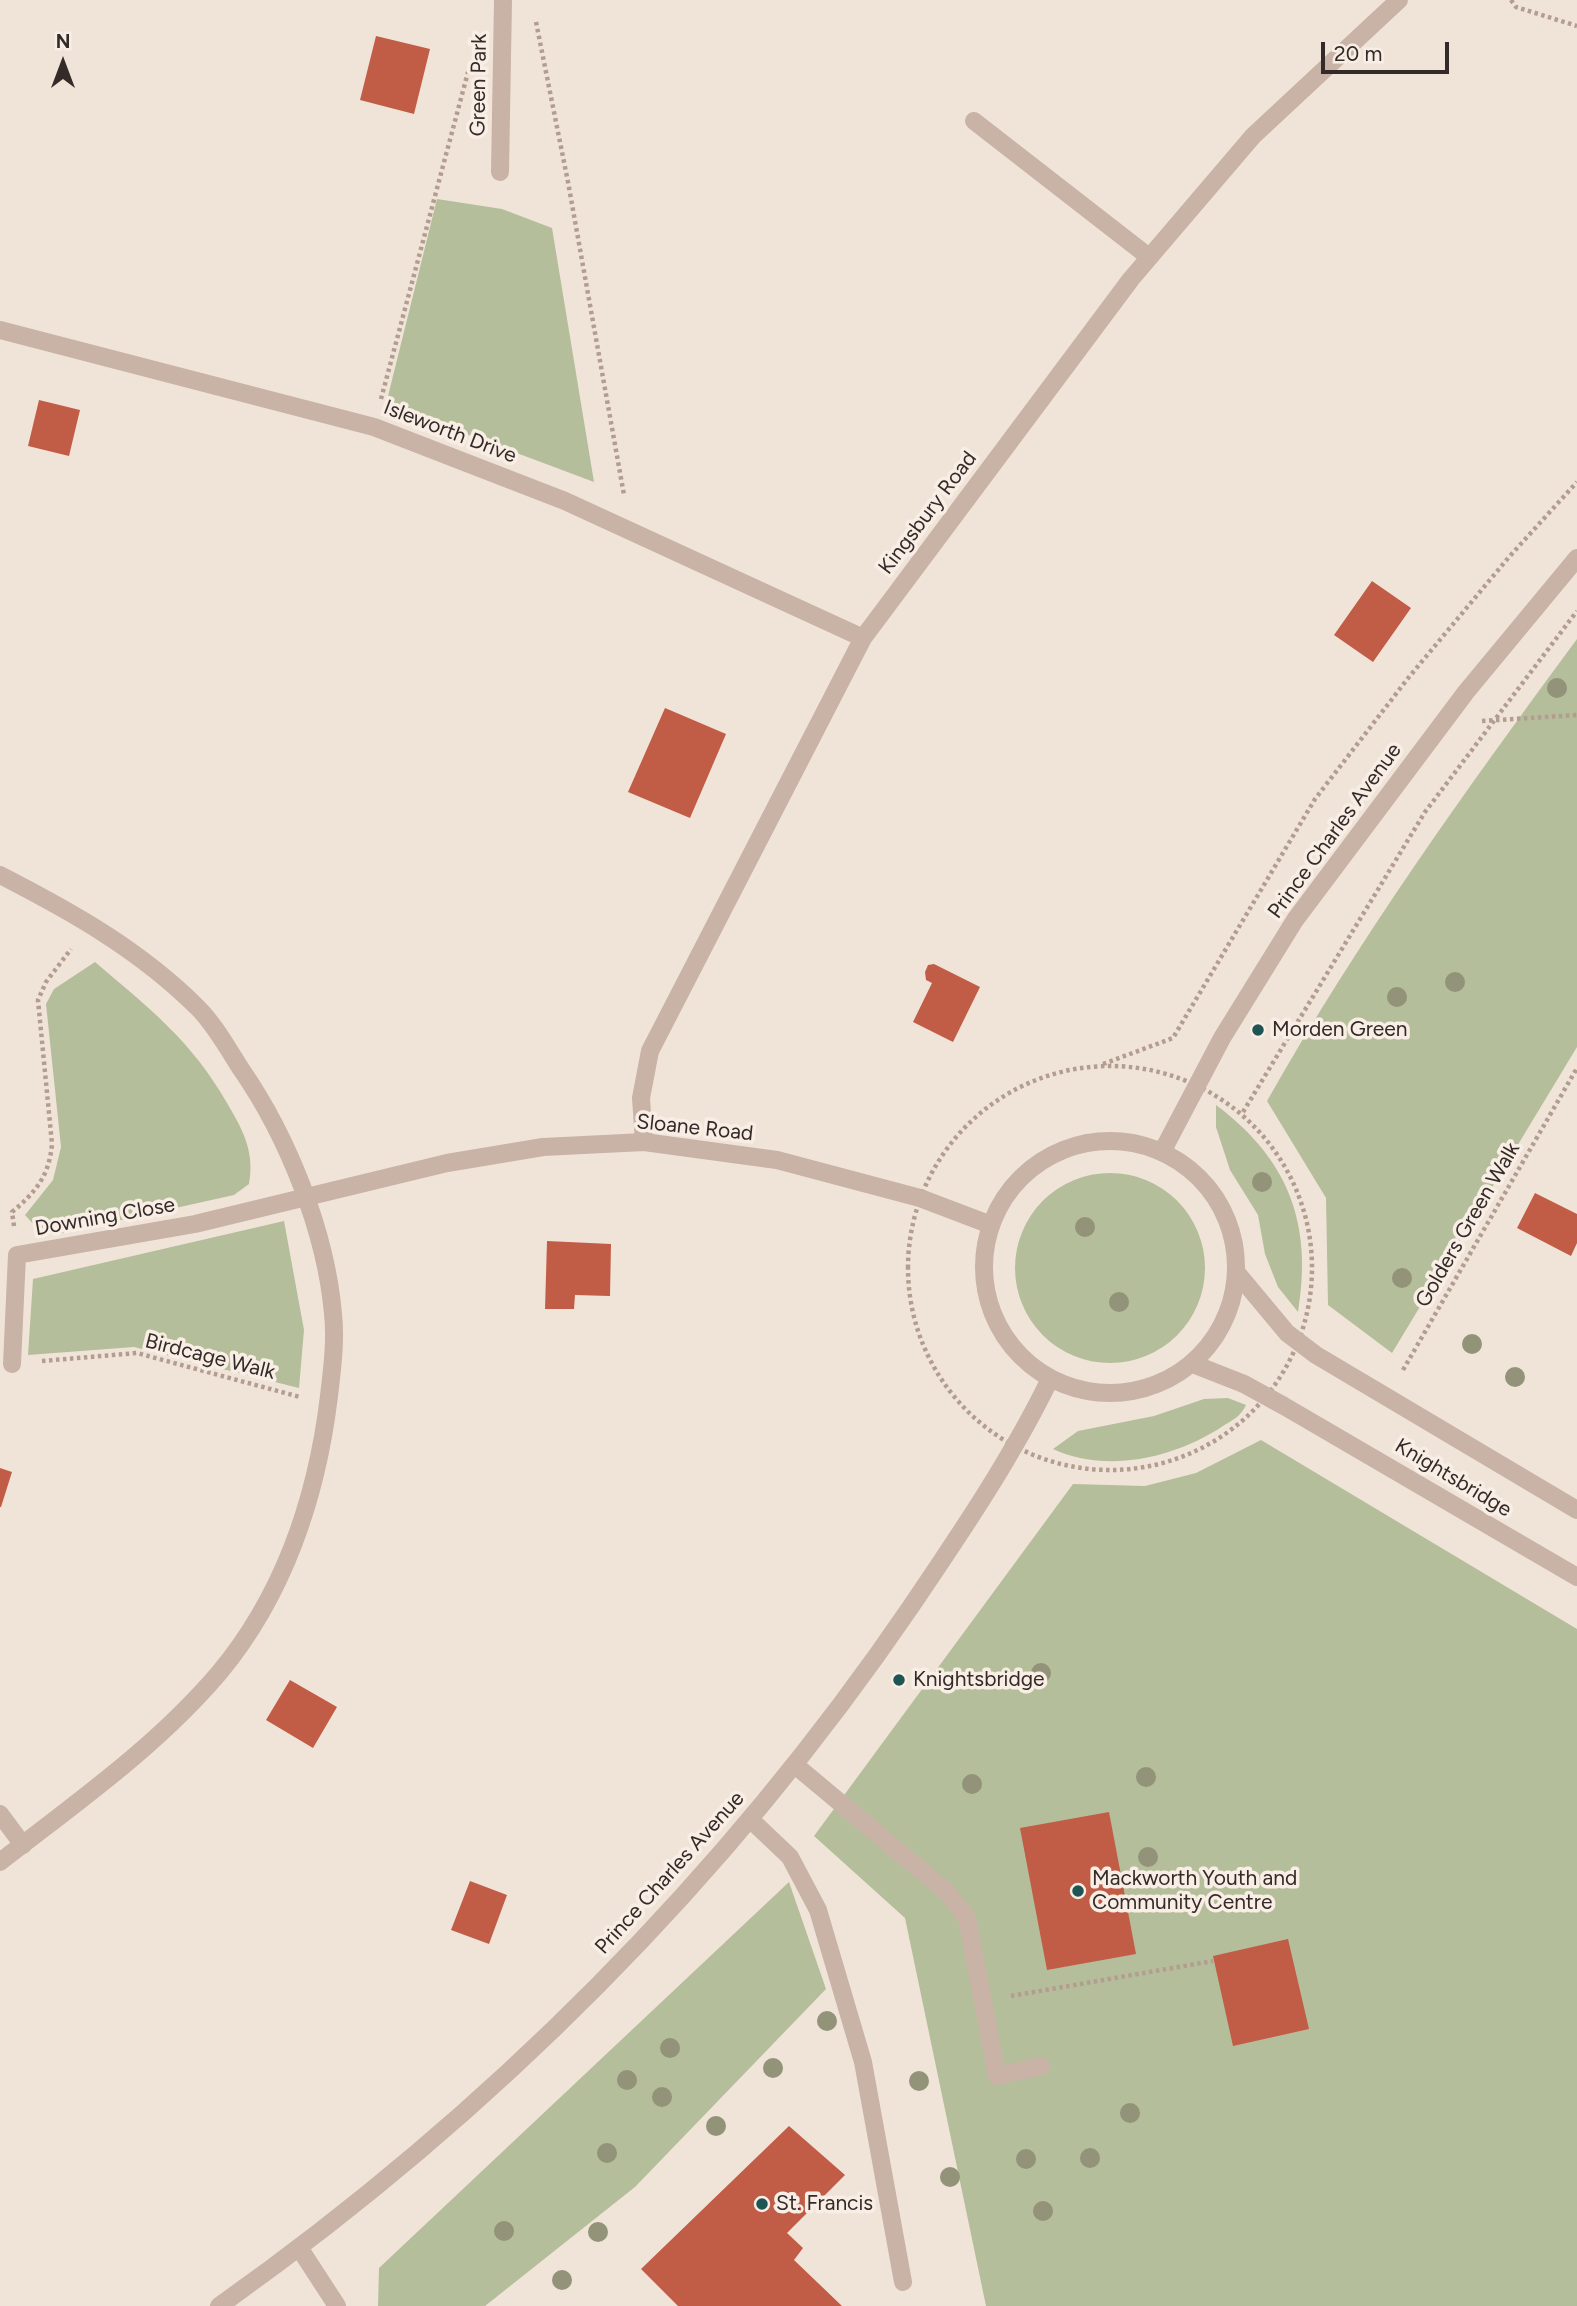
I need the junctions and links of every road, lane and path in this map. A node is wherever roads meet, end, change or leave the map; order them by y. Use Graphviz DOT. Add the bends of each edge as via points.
graph roads {
  1 [pos="503,0"];
  2 [pos="1399,0"];
  3 [pos="1511,0"];
  4 [pos="532,11"];
  5 [pos="1577,26"];
  6 [pos="470,67"];
  7 [pos="974,121"];
  8 [pos="500,172"];
  9 [pos="1149,257"];
  10 [pos="0,330"];
  11 [pos="374,426"];
  12 [pos="1577,482"];
  13 [pos="630,531"];
  14 [pos="1577,558"];
  15 [pos="1577,611"];
  16 [pos="863,638"];
  17 [pos="1577,715"];
  18 [pos="1446,718"];
  19 [pos="1495,722"];
  20 [pos="0,875"];
  21 [pos="90,923"];
  22 [pos="1098,1066"];
  23 [pos="1577,1068"];
  24 [pos="1197,1085"];
  25 [pos="1243,1112"];
  26 [pos="643,1142"];
  27 [pos="1162,1152"];
  28 [pos="919,1198"];
  29 [pos="306,1199"];
  30 [pos="991,1225"];
  31 [pos="17,1255"];
  32 [pos="1237,1273"];
  33 [pos="1297,1340"];
  34 [pos="12,1364"];
  35 [pos="1193,1364"];
  36 [pos="1051,1379"];
  37 [pos="1266,1396"];
  38 [pos="1389,1399"];
  39 [pos="328,1404"];
  40 [pos="1017,1445"];
  41 [pos="1577,1510"];
  42 [pos="1577,1577"];
  43 [pos="795,1765"];
  44 [pos="0,1814"];
  45 [pos="751,1820"];
  46 [pos="23,1845"];
  47 [pos="0,1862"];
  48 [pos="1213,1961"];
  49 [pos="983,2001"];
  50 [pos="1041,2066"];
  51 [pos="300,2249"];
  52 [pos="903,2281"];
  53 [pos="219,2306"];
  54 [pos="337,2306"];
  1 -- 8 [label="street, Green Park"];
  2 -- 9 [label="street, Kingsbury Road" via="1253,135"];
  3 -- 5 [label="path" via="1516,7"];
  4 -- 13 [label="path" via="542,43"];
  6 -- 11 [label="path"];
  7 -- 9 [label="street"];
  9 -- 16 [label="street, Kingsbury Road"];
  10 -- 11 [label="street, Isleworth Drive"];
  11 -- 13 [label="street, Isleworth Drive"];
  12 -- 22 [label="path" via="1418,667 1315,799 1173,1038"];
  13 -- 16 [label="street, Isleworth Drive"];
  14 -- 18 [label="street, Prince Charles Avenue"];
  15 -- 19 [label="path"];
  16 -- 26 [label="street, Kingsbury Road" via="650,1051 640,1098"];
  17 -- 19 [label="path"];
  18 -- 19 [label="path"];
  18 -- 24 [label="street, Prince Charles Avenue" via="1295,920"];
  19 -- 25 [label="path" via="1425,812"];
  20 -- 21 [label="street"];
  21 -- 29 [label="street" via="149,965 200,1010 264,1101 287,1145"];
  21 -- 31 [label="path" via="38,1000 52,1144 44,1178 12,1212"];
  22 -- 24 [label="path" via="1148,1067"];
  22 -- 28 [label="path" via="1052,1075 1001,1101 939,1157"];
  23 -- 38 [label="path, Golders Green Walk"];
  24 -- 25 [label="path"];
  24 -- 27 [label="street, Prince Charles Avenue"];
  25 -- 33 [label="path" via="1265,1135 1290,1174 1306,1221 1311,1278 1307,1312"];
  26 -- 28 [label="street, Sloane Road" via="777,1160"];
  26 -- 29 [label="street, Sloane Road" via="543,1147 447,1163"];
  27 -- 30 [label="street" via="1101,1142 1061,1152 1042,1161 1012,1189"];
  27 -- 32 [label="street" via="1184,1164 1218,1201 1236,1248"];
  28 -- 30 [label="street, Sloane Road"];
  28 -- 40 [label="path" via="906,1251 906,1288 914,1326 938,1373 967,1410"];
  29 -- 31 [label="street, Downing Close"];
  29 -- 39 [label="street" via="333,1315"];
  30 -- 36 [label="street" via="984,1269 992,1313 1015,1351"];
  31 -- 34 [label="street, Downing Close"];
  32 -- 33 [label="street, Knightsbridge"];
  32 -- 35 [label="street" via="1224,1323"];
  33 -- 37 [label="path"];
  33 -- 38 [label="street, Knightsbridge"];
  34 -- 39 [label="path, Birdcage Walk" via="136,1353"];
  35 -- 36 [label="street" via="1160,1384 1124,1393 1086,1392"];
  35 -- 37 [label="street, Knightsbridge"];
  36 -- 40 [label="street, Prince Charles Avenue"];
  37 -- 40 [label="path" via="1248,1422 1229,1437 1191,1457 1149,1469 1104,1471 1067,1464"];
  37 -- 42 [label="street, Knightsbridge"];
  38 -- 41 [label="street, Knightsbridge"];
  39 -- 46 [label="street" via="305,1514 286,1565 251,1627 219,1673 163,1730 98,1788"];
  40 -- 43 [label="street, Prince Charles Avenue" via="855,1688"];
  43 -- 45 [label="street, Prince Charles Avenue"];
  43 -- 49 [label="street" via="948,1893 967,1918"];
  44 -- 46 [label="street"];
  45 -- 51 [label="street, Prince Charles Avenue" via="530,2054 446,2130"];
  45 -- 52 [label="street" via="790,1857 818,1910 863,2062"];
  46 -- 47 [label="street"];
  48 -- 49 [label="path"];
  49 -- 50 [label="street" via="997,2076"];
  51 -- 53 [label="street, Prince Charles Avenue"];
  51 -- 54 [label="street"];
}
